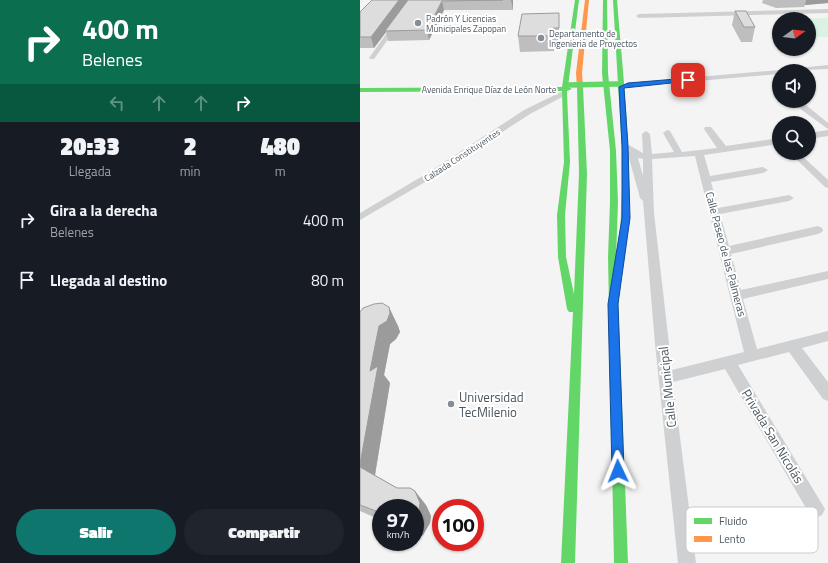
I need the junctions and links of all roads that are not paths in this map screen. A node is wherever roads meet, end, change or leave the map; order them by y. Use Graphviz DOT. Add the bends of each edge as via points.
graph roads {
  1 [pos="413,0"];
  2 [pos="577,0"];
  3 [pos="587,0"];
  4 [pos="605,0"];
  5 [pos="610,0"];
  6 [pos="615,0"];
  7 [pos="616,11"];
  8 [pos="828,11"];
  9 [pos="639,16"];
  10 [pos="372,58"];
  11 [pos="621,64"];
  12 [pos="568,65"];
  13 [pos="828,67"];
  14 [pos="816,68"];
  15 [pos="772,73"];
  16 [pos="360,86"];
  17 [pos="621,86"];
  18 [pos="566,88"];
  19 [pos="360,90"];
  20 [pos="804,108"];
  21 [pos="828,127"];
  22 [pos="708,129"];
  23 [pos="667,133"];
  24 [pos="828,133"];
  25 [pos="646,134"];
  26 [pos="816,135"];
  27 [pos="772,142"];
  28 [pos="628,148"];
  29 [pos="723,149"];
  30 [pos="699,153"];
  31 [pos="679,154"];
  32 [pos="648,157"];
  33 [pos="802,160"];
  34 [pos="763,170"];
  35 [pos="706,180"];
  36 [pos="828,184"];
  37 [pos="789,198"];
  38 [pos="649,211"];
  39 [pos="714,212"];
  40 [pos="360,217"];
  41 [pos="818,230"];
  42 [pos="725,251"];
  43 [pos="828,275"];
  44 [pos="736,296"];
  45 [pos="613,304"];
  46 [pos="577,328"];
  47 [pos="828,336"];
  48 [pos="792,345"];
  49 [pos="752,356"];
  50 [pos="729,362"];
  51 [pos="666,378"];
  52 [pos="828,394"];
  53 [pos="815,507"];
  54 [pos="568,563"];
  55 [pos="621,563"];
  56 [pos="687,563"];
  1 -- 10 [label="street"];
  2 -- 12 [label="main road"];
  3 -- 46 [label="main road" via="579,73 583,174"];
  4 -- 45 [label="main road" via="605,73 613,151"];
  5 -- 7 [label="main road"];
  6 -- 7 [label="main road"];
  7 -- 11 [label="main road"];
  8 -- 9 [label="street"];
  11 -- 12 [label="main road" via="611,75 592,80 575,76"];
  11 -- 17 [label="main road"];
  12 -- 18 [label="main road"];
  13 -- 14 [label="street"];
  15 -- 17 [label="street"];
  16 -- 18 [label="main road, Avenida Enrique Díaz de León Norte"];
  17 -- 18 [label="main road, Avenida Enrique Díaz de León Norte"];
  17 -- 28 [label="main road"];
  18 -- 19 [label="main road, Avenida Enrique Díaz de León Norte"];
  18 -- 40 [label="street, Calzada Constituyentes" via="424,180"];
  18 -- 46 [label="main road" via="567,154 561,215 562,257"];
  20 -- 21 [label="street"];
  22 -- 29 [label="street"];
  23 -- 31 [label="street"];
  24 -- 26 [label="street"];
  25 -- 32 [label="street, Calle Municipal"];
  27 -- 29 [label="street"];
  28 -- 32 [label="street" via="638,155"];
  28 -- 38 [label="street, Calle Municipal"];
  28 -- 45 [label="main road" via="626,218"];
  29 -- 30 [label="street"];
  30 -- 31 [label="street"];
  30 -- 35 [label="street, Calle Paseo de las Palmeras"];
  31 -- 32 [label="street"];
  32 -- 38 [label="street, Calle Municipal"];
  33 -- 36 [label="street"];
  34 -- 35 [label="street"];
  35 -- 39 [label="street, Calle Paseo de las Palmeras"];
  37 -- 39 [label="street"];
  38 -- 51 [label="street, Calle Municipal"];
  39 -- 42 [label="street, Calle Paseo de las Palmeras"];
  41 -- 42 [label="street"];
  42 -- 44 [label="street, Calle Paseo de las Palmeras"];
  43 -- 44 [label="street"];
  44 -- 49 [label="street, Calle Paseo de las Palmeras"];
  45 -- 55 [label="main road"];
  46 -- 54 [label="main road"];
  47 -- 48 [label="street"];
  48 -- 49 [label="street"];
  48 -- 52 [label="street"];
  49 -- 50 [label="street"];
  50 -- 51 [label="street"];
  50 -- 53 [label="street, Privada San Nicolás"];
  51 -- 56 [label="street, Calle Municipal"];
}
